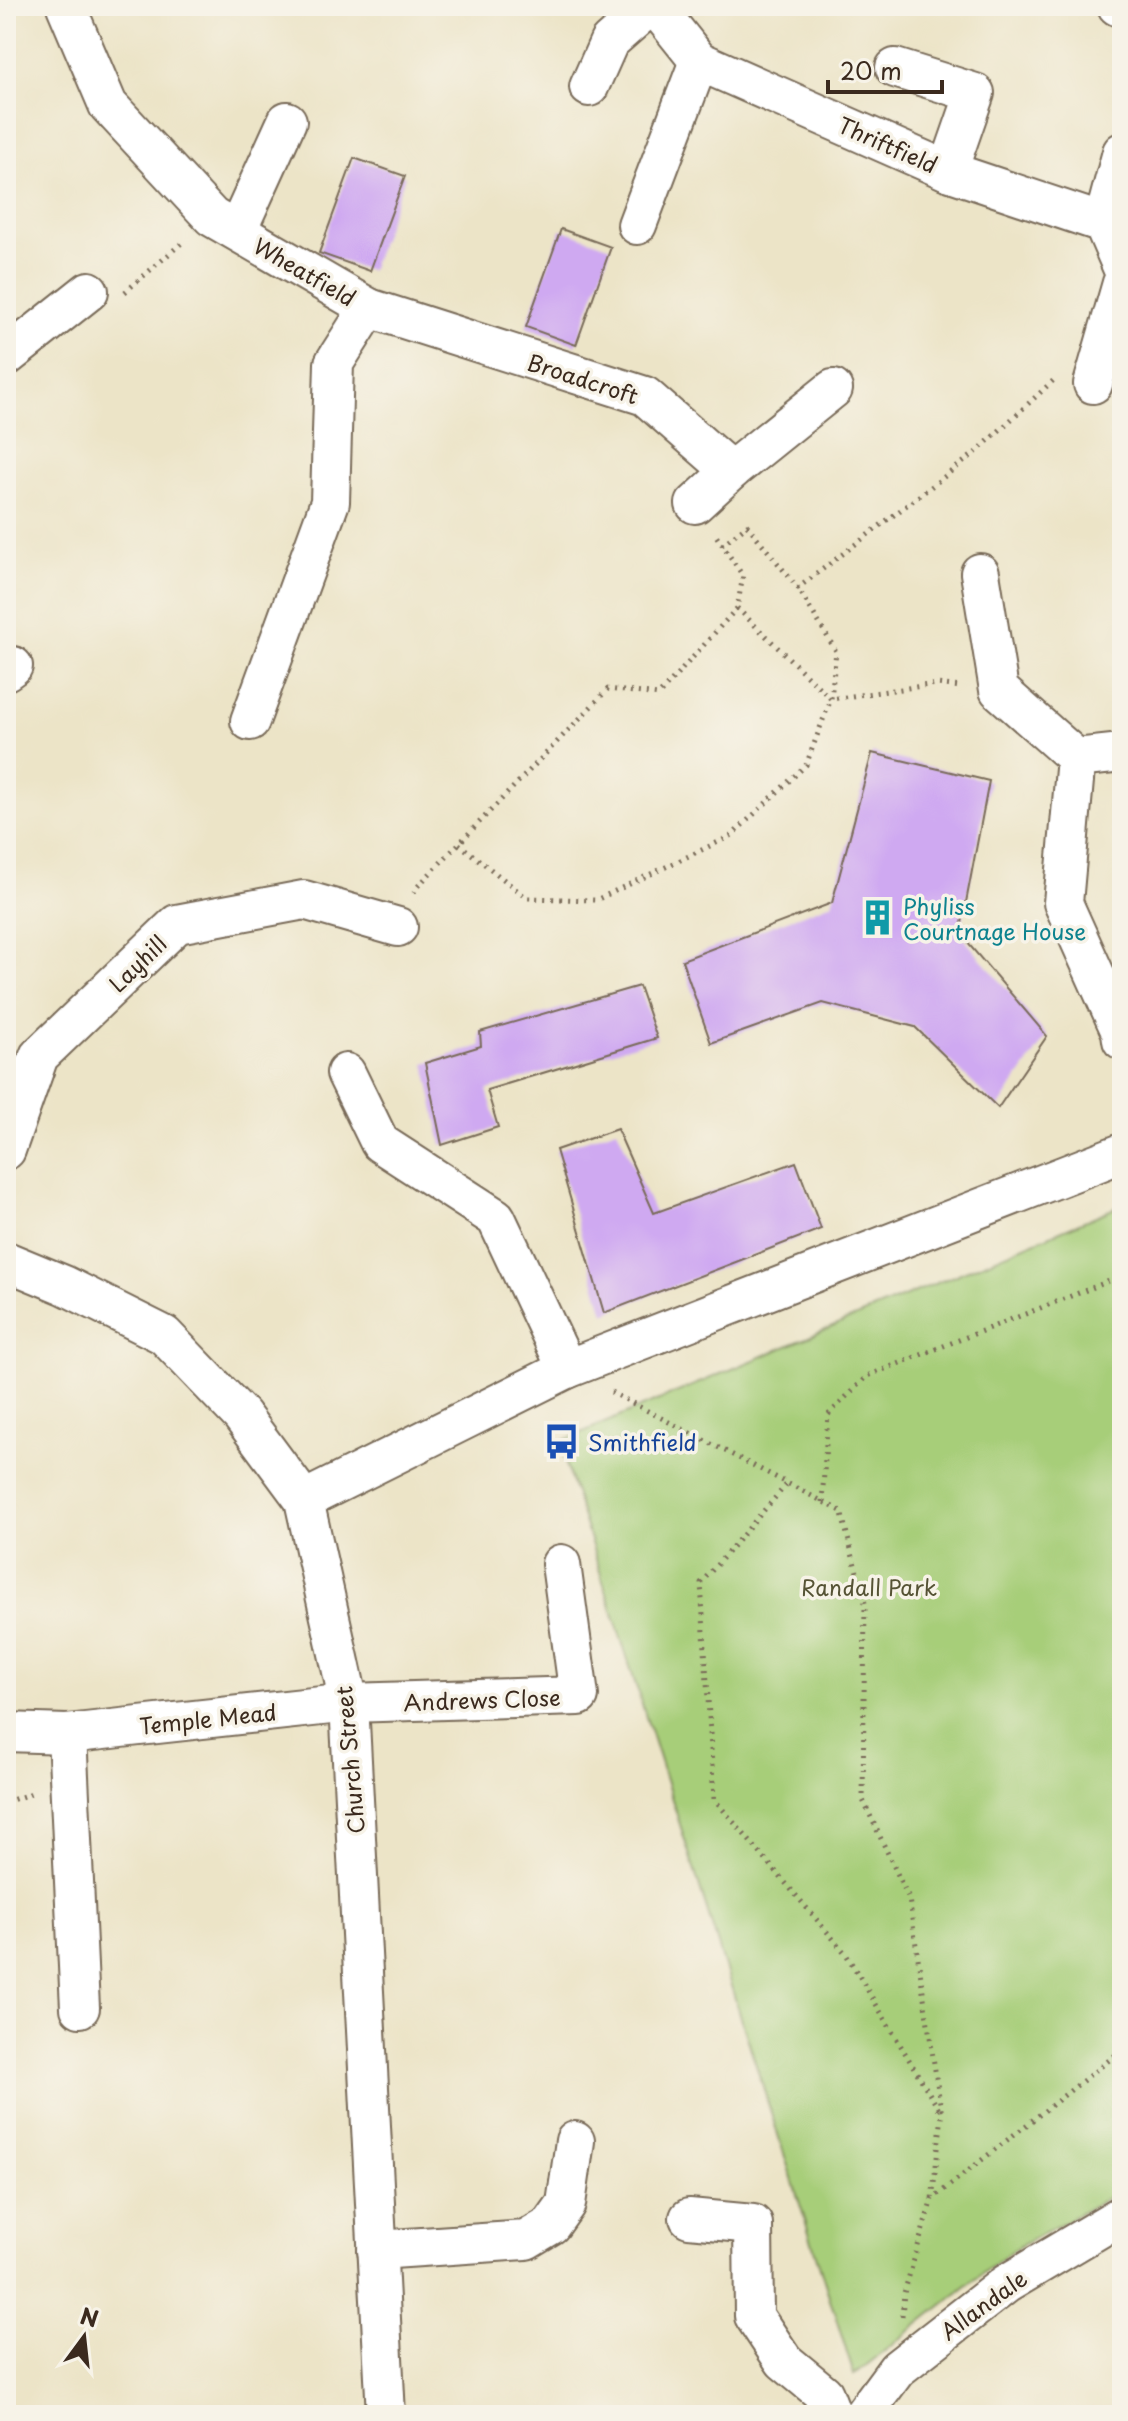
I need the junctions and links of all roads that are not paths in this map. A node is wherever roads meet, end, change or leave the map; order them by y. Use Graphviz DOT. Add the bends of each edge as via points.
graph roads {
  1 [pos="66,6"];
  2 [pos="652,6"];
  3 [pos="699,61"];
  4 [pos="895,68"];
  5 [pos="589,87"];
  6 [pos="287,121"];
  7 [pos="1122,152"];
  8 [pos="948,171"];
  9 [pos="1103,223"];
  10 [pos="225,224"];
  11 [pos="637,225"];
  12 [pos="1122,267"];
  13 [pos="1122,283"];
  14 [pos="89,291"];
  15 [pos="369,308"];
  16 [pos="6,357"];
  17 [pos="1093,384"];
  18 [pos="833,389"];
  19 [pos="731,471"];
  20 [pos="695,504"];
  21 [pos="980,573"];
  22 [pos="250,721"];
  23 [pos="1122,753"];
  24 [pos="1076,758"];
  25 [pos="398,927"];
  26 [pos="1122,1032"];
  27 [pos="1122,1040"];
  28 [pos="346,1073"];
  29 [pos="6,1150"];
  30 [pos="1122,1153"];
  31 [pos="6,1261"];
  32 [pos="567,1369"];
  33 [pos="304,1500"];
  34 [pos="561,1564"];
  35 [pos="349,1703"];
  36 [pos="6,1732"];
  37 [pos="67,1734"];
  38 [pos="80,2008"];
  39 [pos="575,2141"];
  40 [pos="1122,2215"];
  41 [pos="689,2218"];
  42 [pos="377,2250"];
  43 [pos="386,2415"];
  44 [pos="832,2415"];
  45 [pos="863,2415"];
  1 -- 10 [label="street, Wheatfield" via="108,105"];
  2 -- 3 [label="street, Thriftfield"];
  2 -- 5 [label="street" via="609,42"];
  3 -- 8 [label="street, Thriftfield"];
  3 -- 11 [label="street"];
  4 -- 8 [label="street" via="975,93"];
  6 -- 10 [label="street"];
  7 -- 9 [label="street"];
  8 -- 9 [label="street, Thriftfield"];
  9 -- 12 [label="street"];
  10 -- 15 [label="street, Wheatfield"];
  13 -- 17 [label="street"];
  14 -- 16 [label="street"];
  15 -- 19 [label="street, Broadcroft" via="645,396"];
  15 -- 22 [label="street, Wheatfield" via="334,363 330,502"];
  18 -- 19 [label="street"];
  19 -- 20 [label="street"];
  21 -- 24 [label="street" via="999,690"];
  23 -- 24 [label="street"];
  24 -- 26 [label="street" via="1063,903"];
  25 -- 29 [label="street, Layhill" via="304,900 177,924 39,1056"];
  26 -- 27 [label="street"];
  28 -- 32 [label="street" via="380,1143 496,1218"];
  30 -- 32 [label="street"];
  31 -- 33 [label="street, Church Street" via="164,1335 241,1415"];
  32 -- 33 [label="street"];
  33 -- 35 [label="street, Church Street"];
  34 -- 35 [label="street, Andrews Close" via="579,1696"];
  35 -- 37 [label="street, Temple Mead"];
  35 -- 42 [label="street, Church Street"];
  36 -- 37 [label="street, Temple Mead"];
  37 -- 38 [label="street"];
  39 -- 42 [label="street" via="566,2204 551,2225 526,2240"];
  40 -- 45 [label="street, Allandale" via="1006,2284 897,2369"];
  41 -- 44 [label="street" via="753,2224 754,2316 784,2361 824,2394"];
  42 -- 43 [label="street, Church Street"];
}
